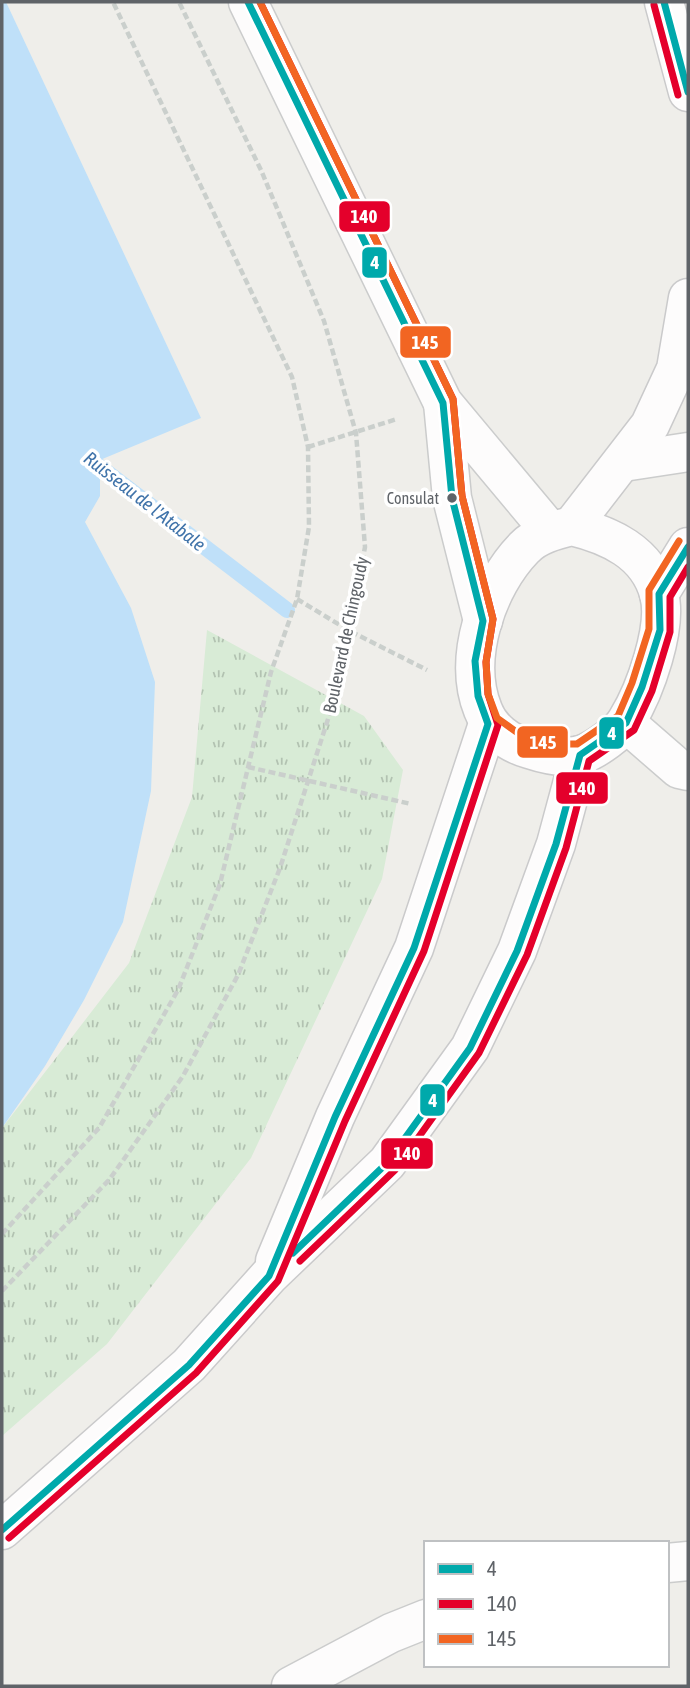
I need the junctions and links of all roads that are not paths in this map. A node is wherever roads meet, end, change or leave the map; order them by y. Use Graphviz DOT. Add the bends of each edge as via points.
graph roads {
  1 [pos="248,2"];
  2 [pos="664,2"];
  3 [pos="688,92"];
  4 [pos="688,298"];
  5 [pos="443,403"];
  6 [pos="688,452"];
  7 [pos="623,462"];
  8 [pos="561,529"];
  9 [pos="688,547"];
  10 [pos="659,594"];
  11 [pos="483,621"];
  12 [pos="483,710"];
  13 [pos="626,723"];
  14 [pos="580,755"];
  15 [pos="688,771"];
  16 [pos="270,1276"];
  17 [pos="2,1530"];
  18 [pos="688,1561"];
  19 [pos="669,1563"];
  20 [pos="424,1620"];
  21 [pos="291,1686"];
  1 -- 5 [label="main road"];
  2 -- 3 [label="main road"];
  4 -- 7 [label="main road" via="676,369 650,425"];
  5 -- 8 [label="main road"];
  5 -- 11 [label="main road" via="452,498"];
  6 -- 7 [label="main road"];
  7 -- 8 [label="main road"];
  8 -- 10 [label="main road" via="602,534 627,547 647,569"];
  8 -- 11 [label="main road" via="525,547 502,578"];
  9 -- 10 [label="main road"];
  10 -- 13 [label="main road" via="660,630"];
  11 -- 12 [label="main road" via="475,661"];
  12 -- 14 [label="main road" via="517,746 548,755"];
  12 -- 16 [label="main road" via="457,814 414,948 335,1117"];
  13 -- 14 [label="main road"];
  13 -- 15 [label="main road" via="679,769"];
  14 -- 16 [label="main road" via="556,844 517,951 470,1048 387,1163"];
  16 -- 17 [label="main road" via="190,1365"];
  18 -- 19 [label="main road"];
  20 -- 21 [label="main road"];
}
